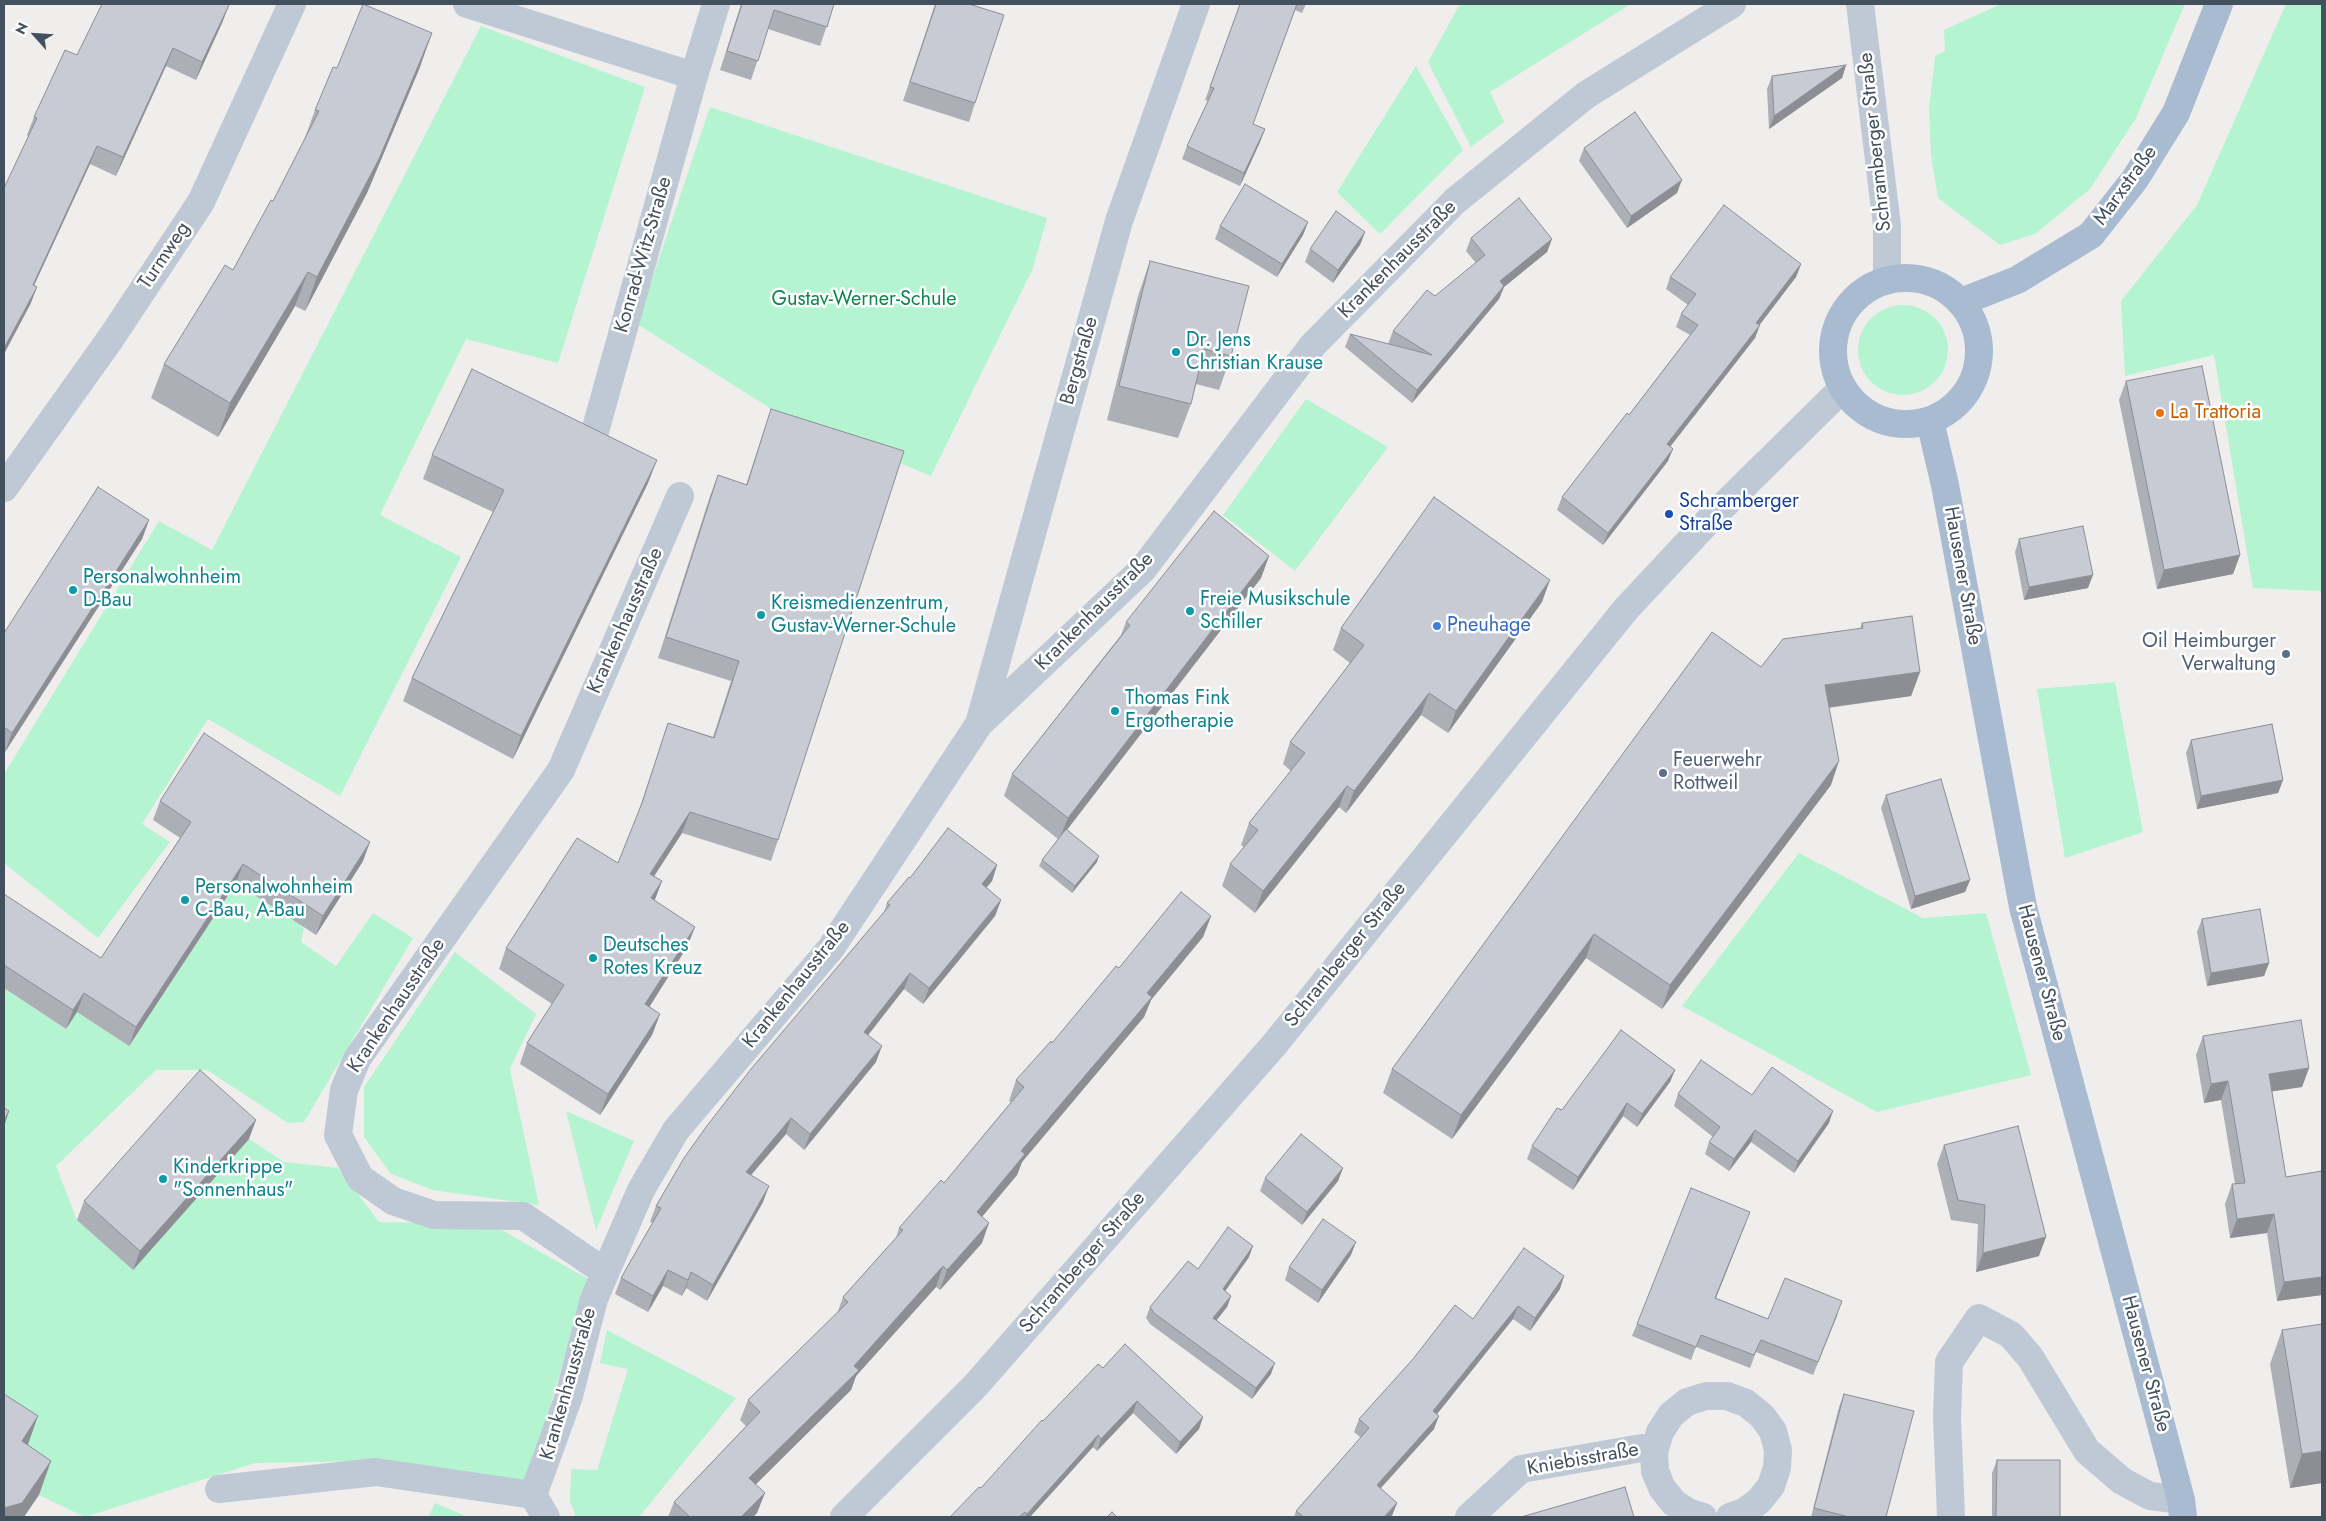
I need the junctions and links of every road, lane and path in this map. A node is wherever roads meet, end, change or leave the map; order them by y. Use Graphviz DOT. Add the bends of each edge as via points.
graph roads {
  1 [pos="292,4"];
  2 [pos="467,4"];
  3 [pos="716,4"];
  4 [pos="1196,4"];
  5 [pos="1732,4"];
  6 [pos="1860,4"];
  7 [pos="2218,4"];
  8 [pos="694,76"];
  9 [pos="1887,280"];
  10 [pos="1961,302"];
  11 [pos="1843,388"];
  12 [pos="1930,421"];
  13 [pos="594,434"];
  14 [pos="4,488"];
  15 [pos="680,496"];
  16 [pos="979,724"];
  17 [pos="605,1272"];
  18 [pos="1654,1452"];
  19 [pos="219,1489"];
  20 [pos="540,1506"];
  21 [pos="2182,1508"];
  22 [pos="844,1517"];
  23 [pos="1468,1517"];
  24 [pos="1703,1517"];
  25 [pos="1730,1517"];
  26 [pos="1951,1517"];
  1 -- 14 [label="street, Turmweg" via="201,202 111,338"];
  2 -- 8 [label="street"];
  3 -- 8 [label="street, Konrad-Witz-Straße"];
  4 -- 16 [label="street, Bergstraße" via="1119,221"];
  5 -- 16 [label="street, Krankenhausstraße" via="1586,96 1455,201 1313,345 1143,569"];
  6 -- 9 [label="street, Schramberger Straße" via="1887,226"];
  7 -- 10 [label="main road, Marxstraße" via="2176,113 2135,179 2091,234 2017,280"];
  8 -- 13 [label="street, Konrad-Witz-Straße"];
  9 -- 10 [label="main road" via="1908,278 1928,281 1946,289"];
  9 -- 11 [label="main road" via="1867,289 1850,304 1839,323 1833,345 1834,367"];
  10 -- 12 [label="main road" via="1973,320 1979,340 1979,361 1974,380 1963,398 1948,412"];
  11 -- 12 [label="main road" via="1858,407 1880,420 1905,425"];
  11 -- 22 [label="street, Schramberger Straße" via="1712,517 1626,609 1274,1045 976,1385"];
  12 -- 21 [label="main road, Hausener Straße" via="1945,485 2023,907"];
  15 -- 17 [label="street, Krankenhausstraße" via="561,770 357,1058 344,1090 338,1135 360,1178 393,1201 434,1214 523,1216"];
  16 -- 17 [label="street, Krankenhausstraße" via="831,948 676,1130 641,1190"];
  17 -- 20 [label="street, Krankenhausstraße" via="594,1300"];
  18 -- 23 [label="street, Kniebisstraße" via="1642,1448 1521,1469"];
  18 -- 24 [label="street, Kniebisstraße" via="1655,1470 1662,1488 1674,1503"];
  18 -- 25 [label="street, Kniebisstraße" via="1660,1432 1671,1415 1687,1402 1706,1396 1727,1396 1746,1403 1762,1416 1773,1432 1778,1450 1777,1468 1771,1486 1759,1501"];
  19 -- 20 [label="street, Krankenhausstraße" via="376,1472"];
  21 -- 26 [label="street" via="2122,1481 2087,1451 2030,1357 2011,1335 1979,1318 1949,1362 1947,1417"];
}
